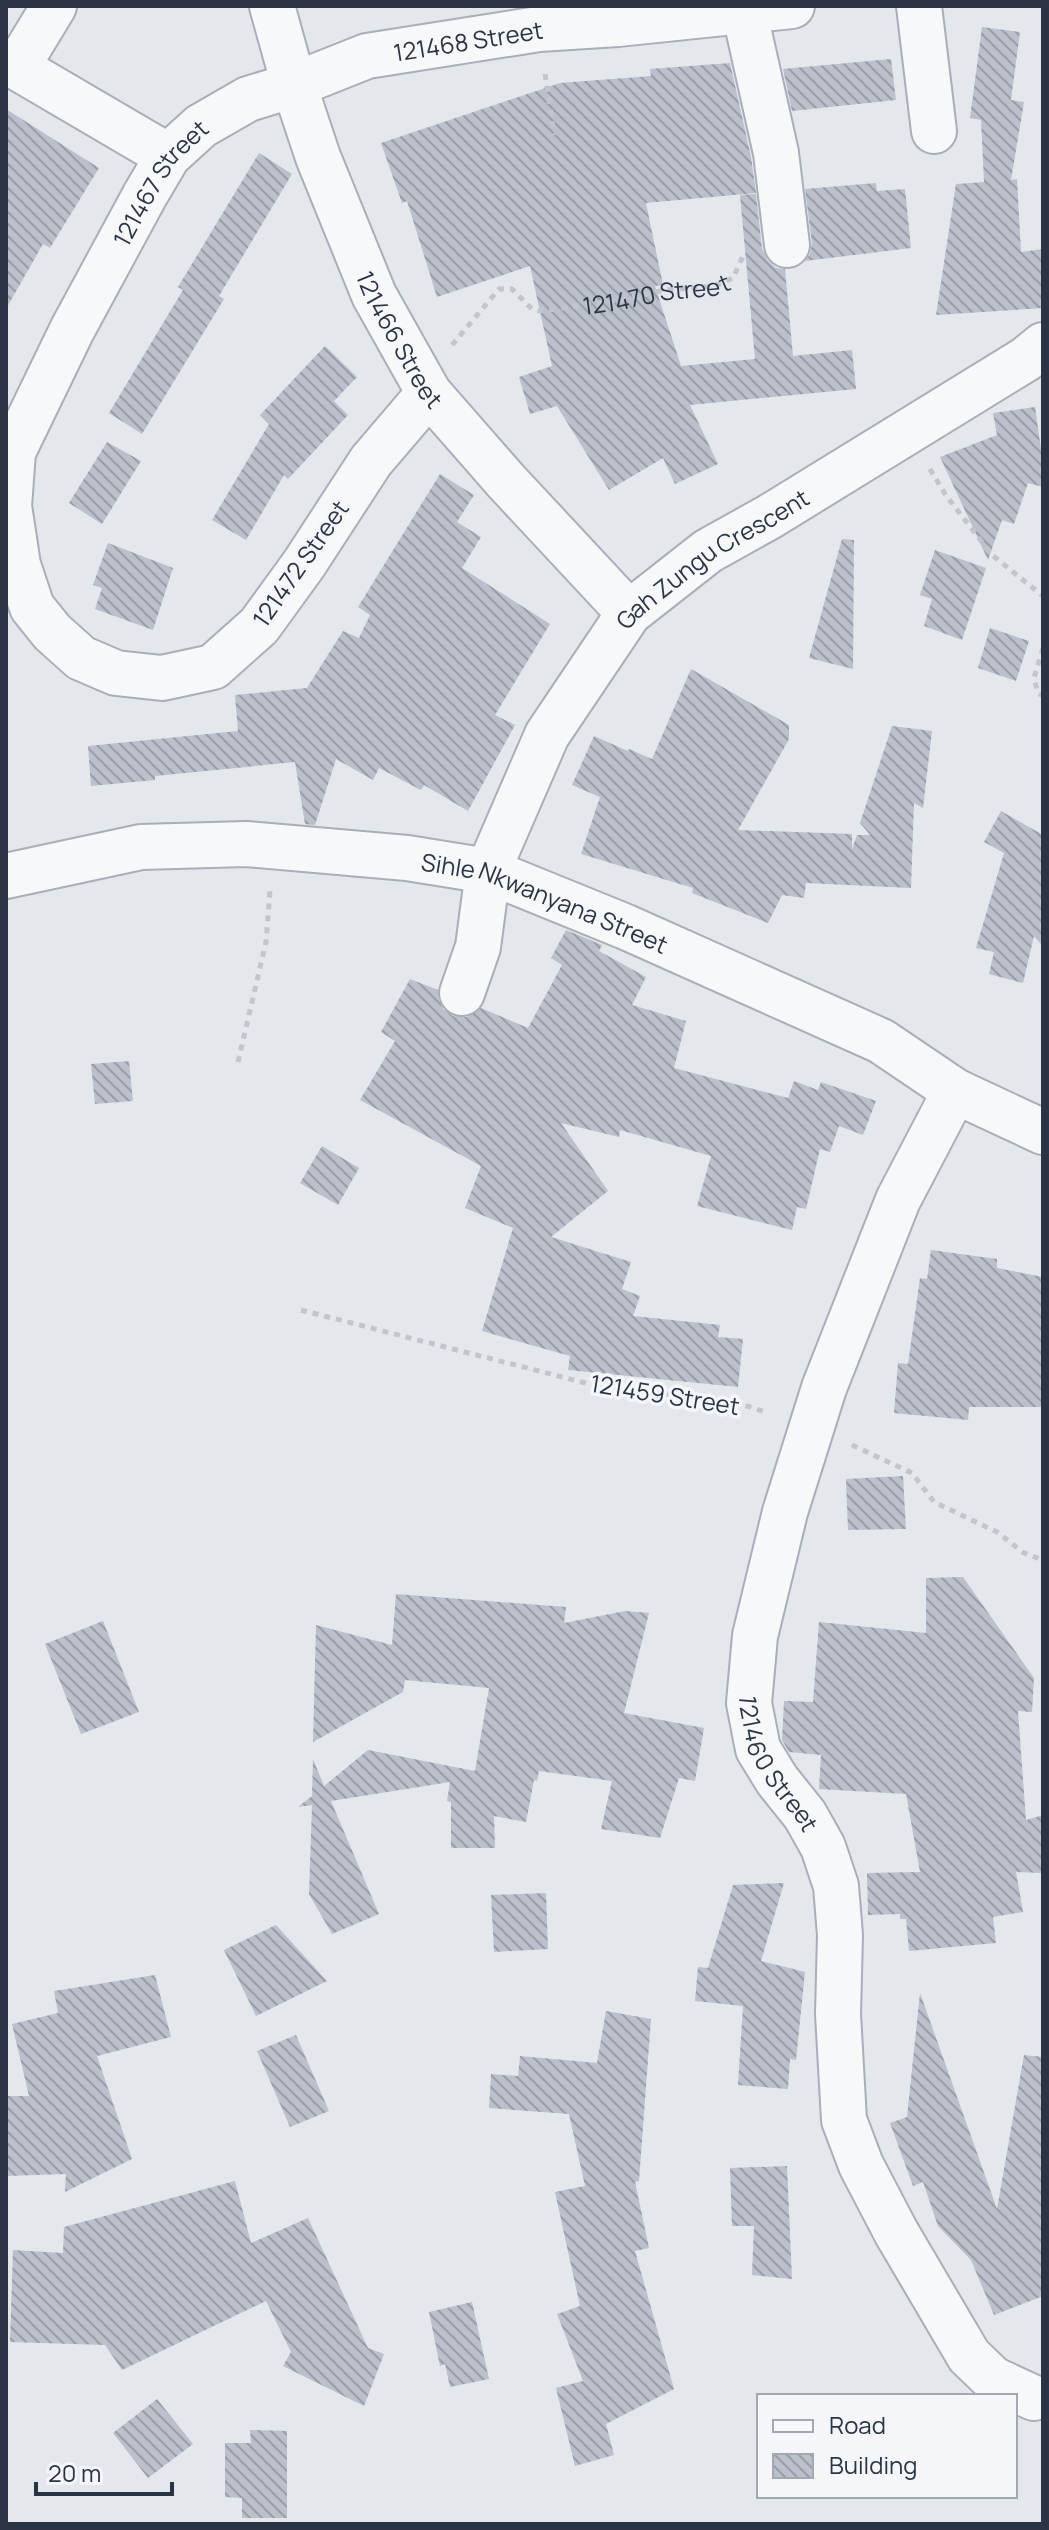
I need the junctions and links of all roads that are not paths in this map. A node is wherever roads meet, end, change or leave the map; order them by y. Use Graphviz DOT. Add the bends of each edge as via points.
graph roads {
  1 [pos="54,6"];
  2 [pos="272,6"];
  3 [pos="792,6"];
  4 [pos="919,6"];
  5 [pos="744,10"];
  6 [pos="12,64"];
  7 [pos="294,85"];
  8 [pos="934,131"];
  9 [pos="168,156"];
  10 [pos="787,245"];
  11 [pos="1043,345"];
  12 [pos="429,393"];
  13 [pos="13,452"];
  14 [pos="629,613"];
  15 [pos="488,871"];
  16 [pos="6,876"];
  17 [pos="462,993"];
  18 [pos="955,1091"];
  19 [pos="1043,1132"];
  20 [pos="1034,2398"];
  1 -- 6 [label="street"];
  2 -- 7 [label="street, 121466 Street"];
  3 -- 5 [label="street, 121468 Street"];
  4 -- 8 [label="street"];
  5 -- 7 [label="street, 121468 Street" via="539,29 367,56"];
  5 -- 10 [label="street" via="776,153"];
  6 -- 9 [label="street"];
  7 -- 9 [label="street, 121467 Street" via="248,99 201,126"];
  7 -- 12 [label="street, 121466 Street" via="374,295"];
  9 -- 13 [label="street, 121467 Street" via="72,330"];
  11 -- 14 [label="street, Gah Zungu Crescent" via="708,551"];
  12 -- 13 [label="street, 121472 Street" via="371,461 259,626 213,667 162,678 116,673 81,658 32,607 18,565 9,506"];
  12 -- 14 [label="street, 121466 Street"];
  14 -- 15 [label="street, Gah Zungu Crescent" via="547,735"];
  15 -- 16 [label="street, Sihle Nkwanyana Street" via="246,844 141,847"];
  15 -- 17 [label="street, Gah Zungu Crescent" via="478,947"];
  15 -- 18 [label="street, Sihle Nkwanyana Street" via="881,1041"];
  18 -- 19 [label="street, Sihle Nkwanyana Street"];
  18 -- 20 [label="street, 121460 Street" via="898,1200 811,1428 755,1636 749,1703 758,1749 805,1815 836,1886 844,2120 861,2165 969,2356 993,2379"];
}
